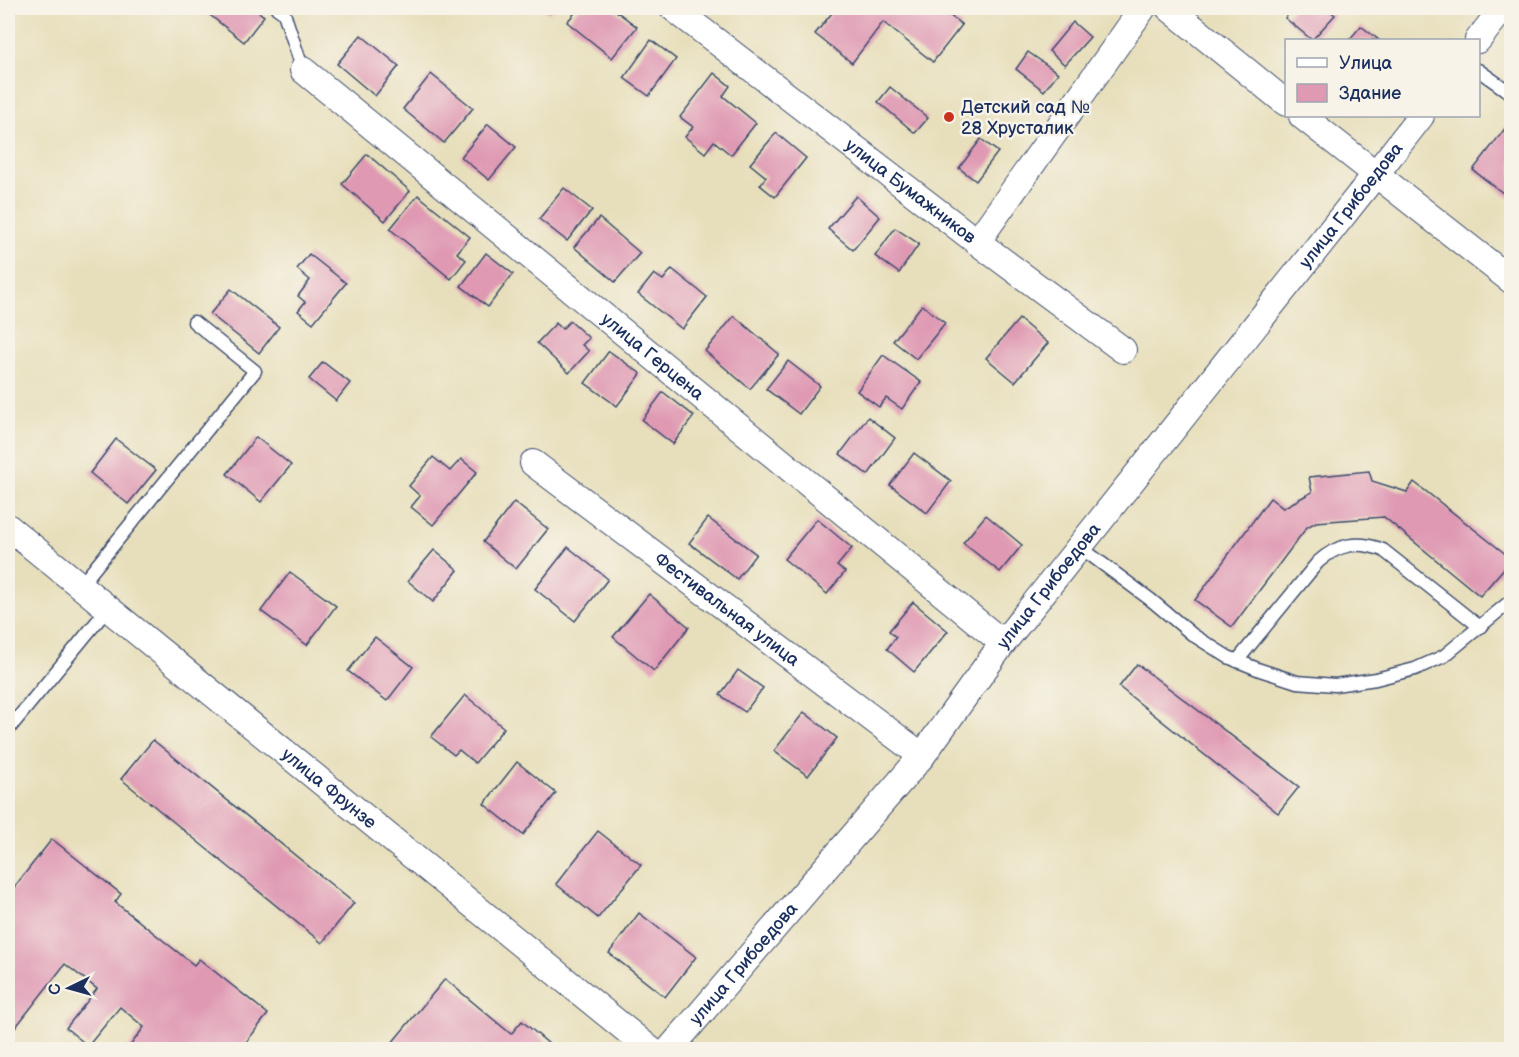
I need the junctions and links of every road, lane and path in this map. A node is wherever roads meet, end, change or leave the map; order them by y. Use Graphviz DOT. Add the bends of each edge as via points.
graph roads {
  1 [pos="277,8"];
  2 [pos="673,8"];
  3 [pos="1143,8"];
  4 [pos="1169,8"];
  5 [pos="1503,8"];
  6 [pos="1479,39"];
  7 [pos="303,70"];
  8 [pos="1480,71"];
  9 [pos="1512,94"];
  10 [pos="1285,101"];
  11 [pos="1303,117"];
  12 [pos="1420,117"];
  13 [pos="1376,175"];
  14 [pos="977,242"];
  15 [pos="1512,281"];
  16 [pos="194,322"];
  17 [pos="1123,350"];
  18 [pos="533,463"];
  19 [pos="8,526"];
  20 [pos="1080,547"];
  21 [pos="81,585"];
  22 [pos="1512,600"];
  23 [pos="108,607"];
  24 [pos="1480,627"];
  25 [pos="1003,643"];
  26 [pos="1237,661"];
  27 [pos="8,730"];
  28 [pos="922,756"];
  29 [pos="651,1050"];
  30 [pos="669,1050"];
  1 -- 7 [label="lane" via="284,13"];
  2 -- 14 [label="street, улица Бумажников"];
  3 -- 14 [label="street, улица Бумажников"];
  4 -- 10 [label="street"];
  5 -- 6 [label="street"];
  7 -- 25 [label="street, улица Герцена"];
  8 -- 9 [label="lane"];
  11 -- 13 [label="street"];
  12 -- 13 [label="street, улица Грибоедова"];
  13 -- 15 [label="street"];
  13 -- 20 [label="street, улица Грибоедова"];
  14 -- 17 [label="street"];
  16 -- 21 [label="lane" via="255,371"];
  18 -- 28 [label="street, Фестивальная улица"];
  19 -- 21 [label="street, улица Фрунзе"];
  20 -- 25 [label="street, улица Грибоедова"];
  20 -- 26 [label="lane" via="1193,635"];
  21 -- 23 [label="street, улица Фрунзе"];
  22 -- 24 [label="lane"];
  23 -- 27 [label="lane"];
  23 -- 29 [label="street, улица Фрунзе"];
  24 -- 26 [label="lane" via="1444,656 1415,669 1335,685 1298,682"];
  24 -- 26 [label="lane" via="1383,550 1369,544 1351,545 1331,551 1318,562"];
  25 -- 28 [label="street, улица Грибоедова"];
  28 -- 30 [label="street, улица Грибоедова"];
}
